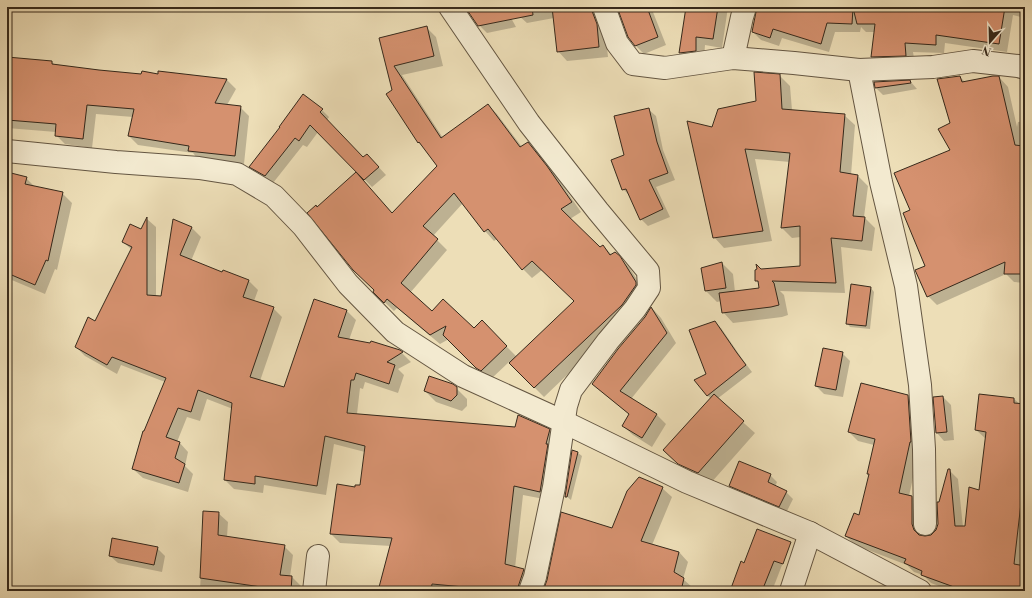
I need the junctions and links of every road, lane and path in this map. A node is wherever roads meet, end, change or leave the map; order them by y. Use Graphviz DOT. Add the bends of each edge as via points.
graph roads {
  1 [pos="450,7"];
  2 [pos="604,7"];
  3 [pos="745,7"];
  4 [pos="733,58"];
  5 [pos="1025,68"];
  6 [pos="859,70"];
  7 [pos="7,151"];
  8 [pos="564,422"];
  9 [pos="925,524"];
  10 [pos="810,533"];
  11 [pos="318,556"];
  12 [pos="314,591"];
  13 [pos="530,591"];
  14 [pos="791,591"];
  15 [pos="920,591"];
  1 -- 8 [label="street" via="529,123 648,271 649,288 572,390"];
  2 -- 4 [label="street" via="617,43 633,64 665,68"];
  3 -- 4 [label="street"];
  4 -- 6 [label="street"];
  5 -- 6 [label="street" via="973,61"];
  6 -- 9 [label="street" via="881,182 906,286 920,385"];
  7 -- 8 [label="street" via="199,168 237,174 274,196 303,226 348,284 394,332 463,376"];
  8 -- 10 [label="street" via="688,482"];
  8 -- 13 [label="street" via="554,487"];
  10 -- 14 [label="street"];
  10 -- 15 [label="street"];
  11 -- 12 [label="street"];
}
